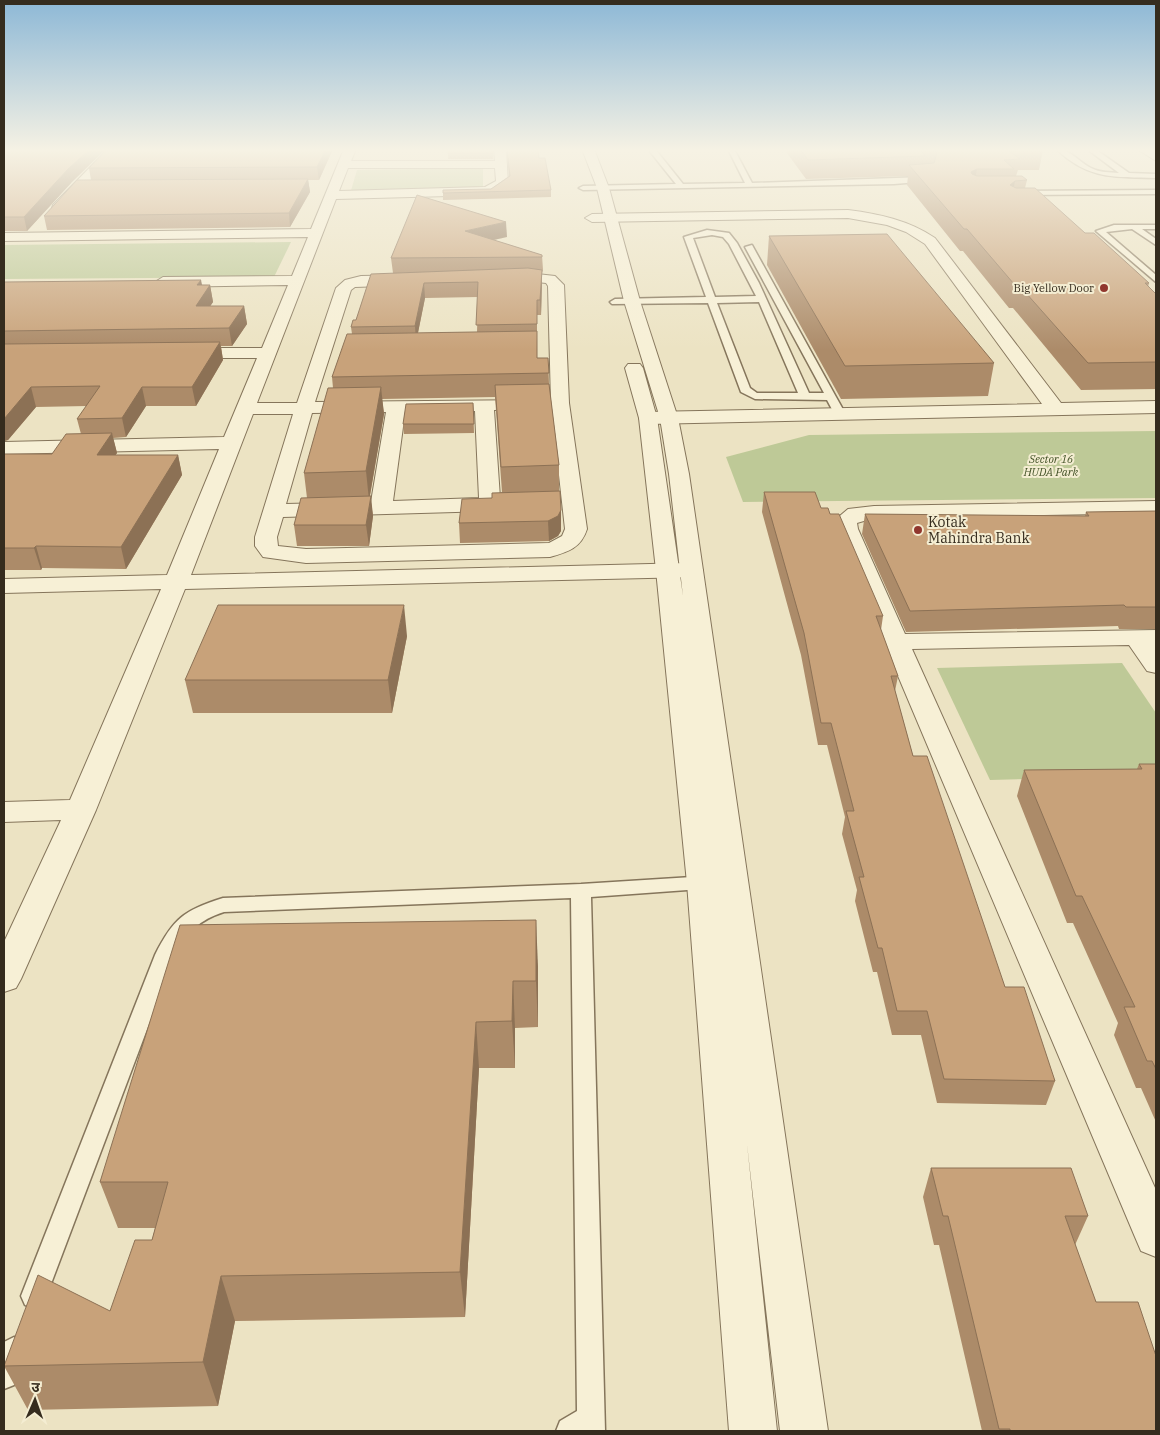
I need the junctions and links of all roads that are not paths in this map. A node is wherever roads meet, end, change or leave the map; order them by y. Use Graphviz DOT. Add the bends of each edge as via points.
graph roads {
  1 [pos="51,216"];
  2 [pos="321,216"];
  3 [pos="686,216"];
  4 [pos="872,216"];
  5 [pos="601,217"];
  6 [pos="1134,227"];
  7 [pos="1156,227"];
  8 [pos="316,233"];
  9 [pos="4,237"];
  10 [pos="32,237"];
  11 [pos="1156,243"];
  12 [pos="749,247"];
  13 [pos="1156,279"];
  14 [pos="298,280"];
  15 [pos="151,282"];
  16 [pos="761,299"];
  17 [pos="710,300"];
  18 [pos="624,301"];
  19 [pos="558,346"];
  20 [pos="538,347"];
  21 [pos="168,353"];
  22 [pos="268,353"];
  23 [pos="805,396"];
  24 [pos="560,403"];
  25 [pos="484,405"];
  26 [pos="835,405"];
  27 [pos="396,406"];
  28 [pos="1156,407"];
  29 [pos="304,408"];
  30 [pos="1055,408"];
  31 [pos="246,409"];
  32 [pos="659,418"];
  33 [pos="232,443"];
  34 [pos="4,448"];
  35 [pos="490,504"];
  36 [pos="517,504"];
  37 [pos="1156,507"];
  38 [pos="381,508"];
  39 [pos="275,511"];
  40 [pos="680,570"];
  41 [pos="176,582"];
  42 [pos="4,586"];
  43 [pos="1147,638"];
  44 [pos="897,642"];
  45 [pos="1156,665"];
  46 [pos="81,810"];
  47 [pos="4,812"];
  48 [pos="733,881"];
  49 [pos="703,883"];
  50 [pos="582,891"];
  51 [pos="4,979"];
  52 [pos="1156,1237"];
  53 [pos="4,1376"];
  54 [pos="584,1427"];
  55 [pos="753,1431"];
  56 [pos="804,1431"];
  1 -- 10 [label="street"];
  2 -- 8 [label="street"];
  3 -- 5 [label="street"];
  4 -- 30 [label="street" via="910,228 930,241"];
  5 -- 18 [label="street"];
  6 -- 7 [label="lane"];
  6 -- 11 [label="lane"];
  6 -- 13 [label="lane" via="1100,231"];
  8 -- 10 [label="street"];
  8 -- 14 [label="street"];
  9 -- 10 [label="street"];
  12 -- 26 [label="lane"];
  14 -- 15 [label="street"];
  14 -- 22 [label="street"];
  16 -- 17 [label="lane"];
  16 -- 17 [label="lane" via="730,238 726,234 700,233 688,236"];
  16 -- 23 [label="lane"];
  17 -- 18 [label="lane"];
  17 -- 23 [label="lane" via="745,390 756,396"];
  18 -- 32 [label="street"];
  19 -- 20 [label="street"];
  19 -- 24 [label="street"];
  19 -- 29 [label="street" via="554,281 528,277 361,280 350,283 341,293 332,350"];
  21 -- 22 [label="street"];
  22 -- 31 [label="street"];
  23 -- 26 [label="lane"];
  24 -- 25 [label="street"];
  24 -- 39 [label="street" via="562,502 576,529 574,539 566,546 550,550 286,555 271,552 266,546"];
  25 -- 27 [label="street"];
  25 -- 35 [label="street"];
  26 -- 30 [label="street"];
  26 -- 32 [label="street"];
  27 -- 29 [label="street"];
  27 -- 38 [label="street"];
  28 -- 30 [label="street"];
  29 -- 31 [label="street"];
  29 -- 39 [label="street"];
  31 -- 33 [label="street"];
  32 -- 40 [label="street"];
  33 -- 34 [label="street"];
  33 -- 41 [label="street"];
  35 -- 36 [label="street"];
  35 -- 38 [label="street"];
  37 -- 44 [label="street" via="856,514 846,520 847,529"];
  38 -- 39 [label="street"];
  40 -- 41 [label="street"];
  40 -- 48 [label="street"];
  40 -- 49 [label="street"];
  41 -- 42 [label="street"];
  41 -- 46 [label="street"];
  43 -- 44 [label="street"];
  43 -- 45 [label="street"];
  44 -- 52 [label="street"];
  46 -- 47 [label="street"];
  46 -- 51 [label="street"];
  48 -- 49 [label="lane"];
  48 -- 56 [label="street"];
  49 -- 50 [label="lane"];
  49 -- 55 [label="street"];
  50 -- 53 [label="lane" via="223,905 193,914 176,933 165,955"];
  50 -- 54 [label="lane"];
}
